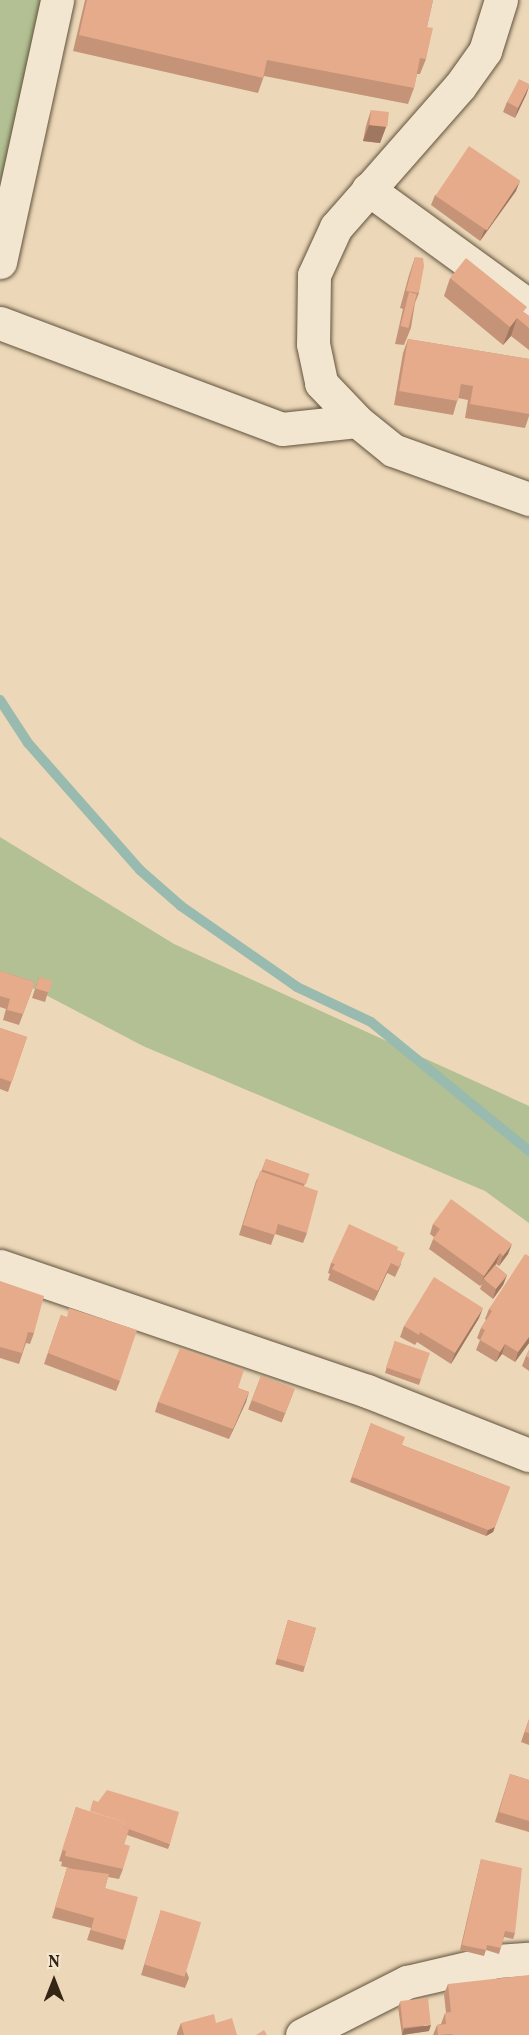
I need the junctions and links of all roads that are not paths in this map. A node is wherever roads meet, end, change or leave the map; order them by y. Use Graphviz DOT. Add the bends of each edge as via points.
graph roads {
  1 [pos="57,0"];
  2 [pos="501,0"];
  3 [pos="368,189"];
  4 [pos="0,262"];
  5 [pos="529,306"];
  6 [pos="0,323"];
  7 [pos="357,421"];
  8 [pos="529,499"];
  9 [pos="0,1266"];
  10 [pos="529,1455"];
  11 [pos="529,1959"];
  12 [pos="302,2035"];
  1 -- 4 [label="street"];
  2 -- 3 [label="street" via="485,51 418,138"];
  3 -- 5 [label="street"];
  3 -- 7 [label="street" via="336,227 314,275 313,344 321,382"];
  6 -- 7 [label="street" via="282,429"];
  7 -- 8 [label="street" via="393,450"];
  9 -- 10 [label="street" via="368,1392"];
  11 -- 12 [label="street" via="497,1961 407,1982"];
}
